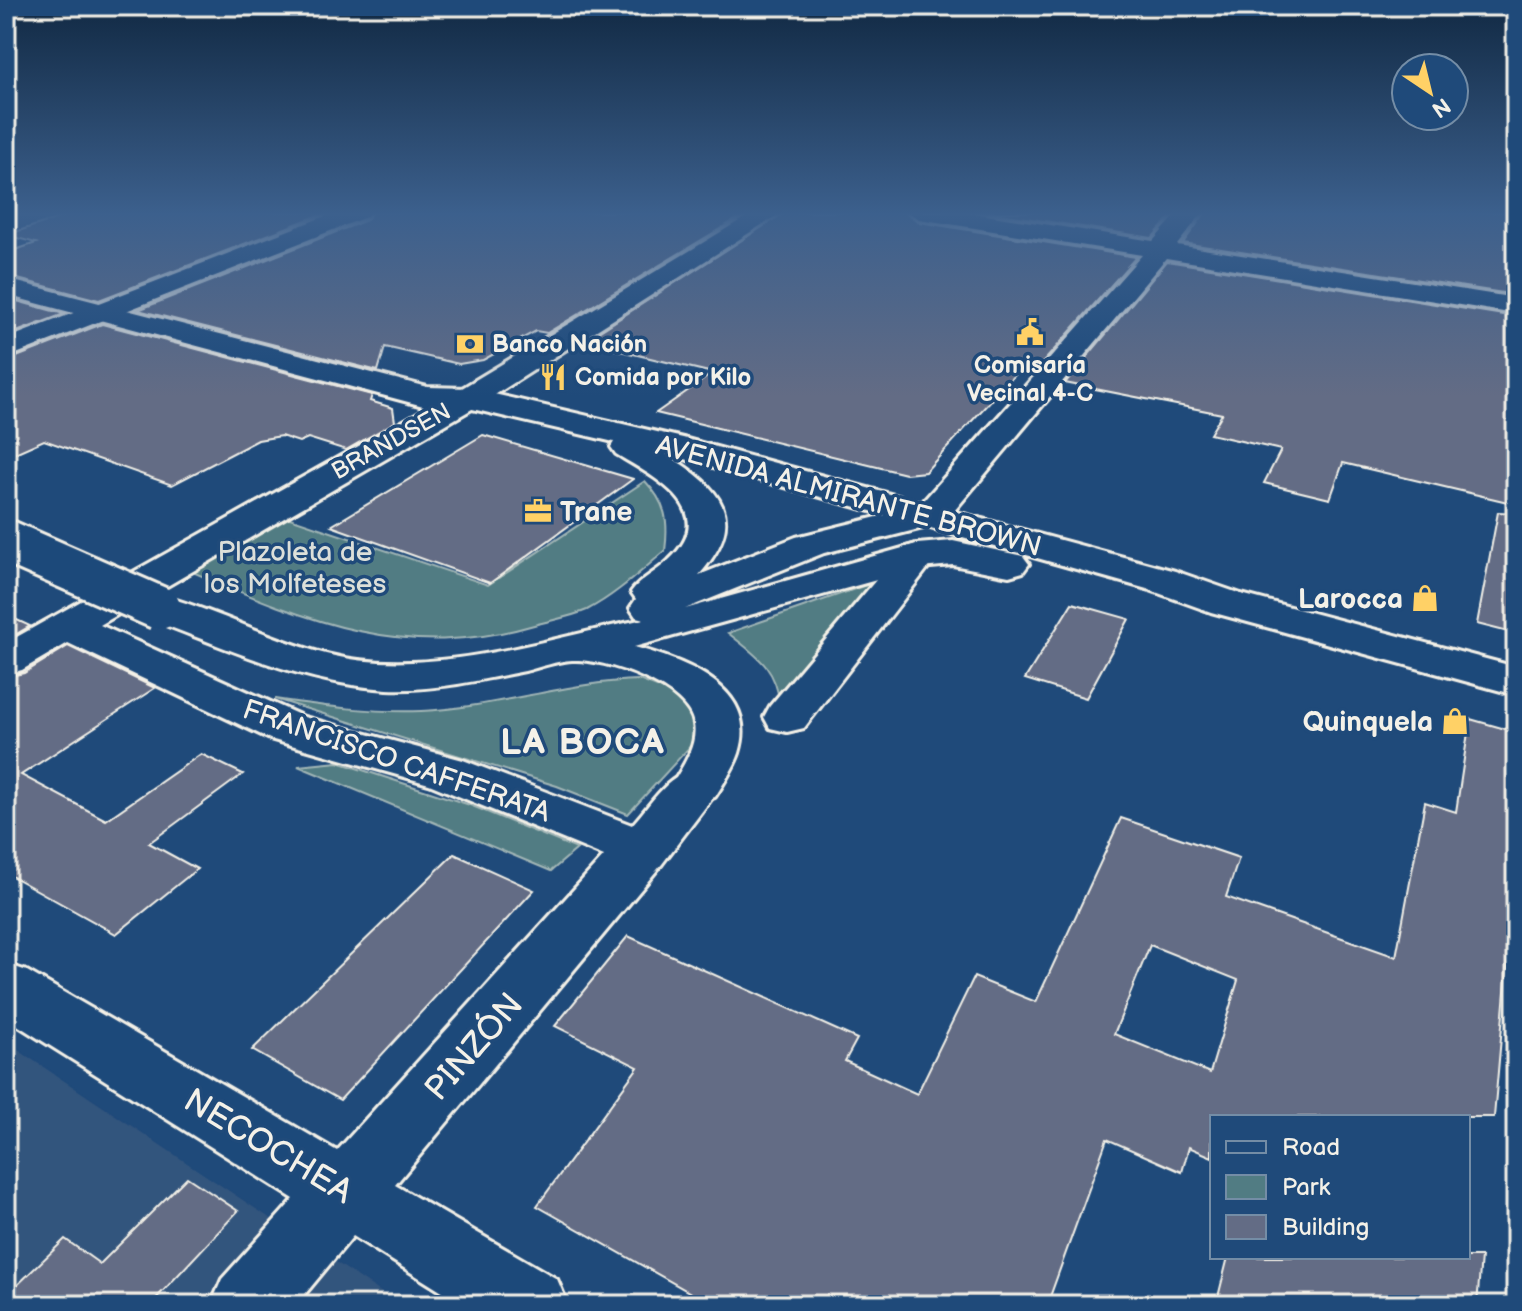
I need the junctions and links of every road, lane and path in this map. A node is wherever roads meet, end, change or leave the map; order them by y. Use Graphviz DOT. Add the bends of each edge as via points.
graph roads {
  1 [pos="41,273"];
  2 [pos="204,273"];
  3 [pos="671,273"];
  4 [pos="1140,273"];
  5 [pos="1307,273"];
  6 [pos="6,287"];
  7 [pos="139,299"];
  8 [pos="1516,306"];
  9 [pos="102,312"];
  10 [pos="6,349"];
  11 [pos="468,398"];
  12 [pos="596,430"];
  13 [pos="931,515"];
  14 [pos="6,541"];
  15 [pos="917,556"];
  16 [pos="1226,603"];
  17 [pos="66,626"];
  18 [pos="569,646"];
  19 [pos="6,661"];
  20 [pos="1516,681"];
  21 [pos="787,717"];
  22 [pos="643,850"];
  23 [pos="6,988"];
  24 [pos="347,1191"];
  25 [pos="248,1305"];
  26 [pos="531,1305"];
  1 -- 7 [label="street, AVENIDA ALMIRANTE BROWN"];
  2 -- 7 [label="street"];
  3 -- 11 [label="street, BRANDSEN"];
  4 -- 13 [label="street"];
  5 -- 8 [label="street"];
  6 -- 9 [label="street, AVENIDA ALMIRANTE BROWN"];
  7 -- 9 [label="street"];
  7 -- 11 [label="street, AVENIDA ALMIRANTE BROWN" via="449,382"];
  9 -- 10 [label="street"];
  9 -- 11 [label="street, AVENIDA ALMIRANTE BROWN" via="427,397"];
  11 -- 12 [label="street, AVENIDA ALMIRANTE BROWN"];
  11 -- 17 [label="street, BRANDSEN"];
  12 -- 13 [label="street, AVENIDA ALMIRANTE BROWN"];
  12 -- 18 [label="street" via="644,455 697,495 708,516 709,538 666,583"];
  13 -- 16 [label="street, AVENIDA ALMIRANTE BROWN"];
  13 -- 18 [label="street" via="746,567"];
  14 -- 18 [label="street, bridge" via="279,654 355,673 445,674"];
  15 -- 16 [label="street, AVENIDA ALMIRANTE BROWN" via="953,553 1151,596"];
  15 -- 18 [label="street, AVENIDA ALMIRANTE BROWN" via="672,626"];
  15 -- 21 [label="street"];
  16 -- 20 [label="street, AVENIDA ALMIRANTE BROWN"];
  17 -- 19 [label="street, BRANDSEN"];
  17 -- 22 [label="street, FRANCISCO CAFFERATA" via="287,728 446,772"];
  18 -- 22 [label="street, PINZÓN" via="656,667 687,681 706,696 720,722 713,760"];
  22 -- 24 [label="street, PINZÓN"];
  23 -- 24 [label="street, NECOCHEA"];
  24 -- 25 [label="street, PINZÓN"];
  24 -- 26 [label="street, NECOCHEA"];
}
